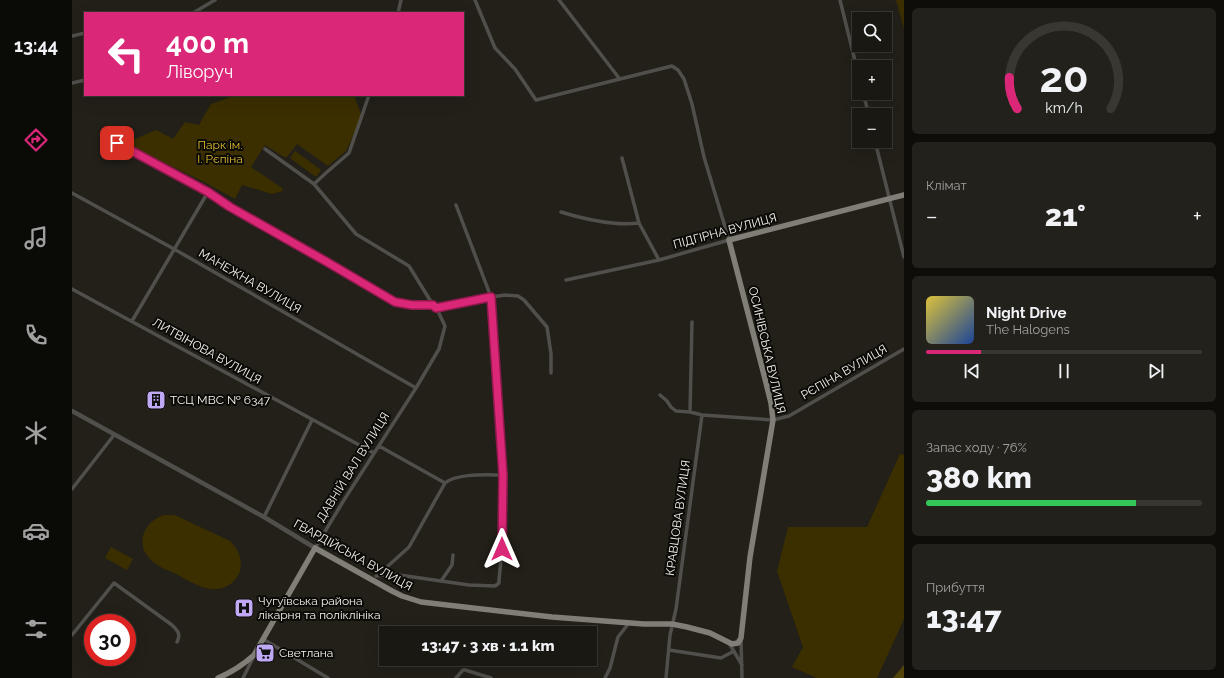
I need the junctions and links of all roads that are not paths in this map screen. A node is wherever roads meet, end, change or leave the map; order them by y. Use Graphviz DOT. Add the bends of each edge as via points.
graph roads {
  1 [pos="215,0"];
  2 [pos="401,0"];
  3 [pos="475,0"];
  4 [pos="559,0"];
  5 [pos="840,0"];
  6 [pos="195,12"];
  7 [pos="398,12"];
  8 [pos="84,33"];
  9 [pos="72,36"];
  10 [pos="855,60"];
  11 [pos="619,78"];
  12 [pos="84,80"];
  13 [pos="72,83"];
  14 [pos="369,96"];
  15 [pos="104,136"];
  16 [pos="877,148"];
  17 [pos="265,149"];
  18 [pos="622,158"];
  19 [pos="314,184"];
  20 [pos="208,192"];
  21 [pos="72,193"];
  22 [pos="904,195"];
  23 [pos="890,199"];
  24 [pos="456,205"];
  25 [pos="561,212"];
  26 [pos="639,223"];
  27 [pos="729,240"];
  28 [pos="174,249"];
  29 [pos="904,257"];
  30 [pos="660,260"];
  31 [pos="566,280"];
  32 [pos="72,289"];
  33 [pos="491,297"];
  34 [pos="435,306"];
  35 [pos="132,321"];
  36 [pos="692,322"];
  37 [pos="904,349"];
  38 [pos="551,373"];
  39 [pos="416,388"];
  40 [pos="660,395"];
  41 [pos="72,411"];
  42 [pos="690,412"];
  43 [pos="702,415"];
  44 [pos="312,420"];
  45 [pos="773,420"];
  46 [pos="114,435"];
  47 [pos="379,446"];
  48 [pos="374,454"];
  49 [pos="503,475"];
  50 [pos="445,483"];
  51 [pos="72,489"];
  52 [pos="264,517"];
  53 [pos="315,548"];
  54 [pos="453,555"];
  55 [pos="374,578"];
  56 [pos="441,581"];
  57 [pos="629,623"];
  58 [pos="672,624"];
  59 [pos="72,635"];
  60 [pos="741,638"];
  61 [pos="263,639"];
  62 [pos="177,642"];
  63 [pos="729,644"];
  64 [pos="668,650"];
  65 [pos="734,651"];
  66 [pos="254,655"];
  67 [pos="742,666"];
  68 [pos="218,678"];
  69 [pos="243,678"];
  70 [pos="328,678"];
  71 [pos="456,678"];
  72 [pos="491,678"];
  73 [pos="605,678"];
  74 [pos="666,678"];
  75 [pos="742,678"];
  1 -- 6 [label="street"];
  2 -- 7 [label="street"];
  3 -- 11 [label="street" via="495,48 515,69 536,100"];
  4 -- 11 [label="street"];
  5 -- 10 [label="street"];
  8 -- 9 [label="street"];
  11 -- 27 [label="street, ОСИНІВСЬКА ВУЛИЦЯ" via="672,66 678,70 684,79 692,104 704,156"];
  12 -- 13 [label="street"];
  14 -- 19 [label="street" via="349,153"];
  15 -- 20 [label="street"];
  16 -- 23 [label="street"];
  17 -- 19 [label="street, ДАВНІЙ ВАЛ ВУЛИЦЯ"];
  18 -- 26 [label="street"];
  19 -- 34 [label="street, ДАВНІЙ ВАЛ ВУЛИЦЯ" via="356,234 409,266"];
  20 -- 28 [label="street"];
  20 -- 34 [label="street" via="395,302"];
  21 -- 28 [label="street, МАНЕЖНА ВУЛИЦЯ"];
  22 -- 23 [label="main road, ПІДГІРНА ВУЛИЦЯ"];
  23 -- 27 [label="main road, ПІДГІРНА ВУЛИЦЯ"];
  23 -- 29 [label="street"];
  24 -- 33 [label="street"];
  25 -- 26 [label="street" via="585,220 625,225"];
  26 -- 30 [label="street"];
  27 -- 30 [label="street, ПІДГІРНА ВУЛИЦЯ"];
  27 -- 45 [label="main road, ОСИНІВСЬКА ВУЛИЦЯ" via="765,377"];
  28 -- 35 [label="street"];
  28 -- 39 [label="street, МАНЕЖНА ВУЛИЦЯ"];
  30 -- 31 [label="street, ПІДГІРНА ВУЛИЦЯ"];
  32 -- 35 [label="street, ЛИТВІНОВА ВУЛИЦЯ"];
  33 -- 34 [label="street"];
  33 -- 38 [label="street" via="518,296 547,327"];
  33 -- 49 [label="street"];
  34 -- 39 [label="street, ДАВНІЙ ВАЛ ВУЛИЦЯ" via="445,326 439,349"];
  35 -- 44 [label="street, ЛИТВІНОВА ВУЛИЦЯ"];
  36 -- 42 [label="street"];
  37 -- 45 [label="street, РЄПІНА ВУЛИЦЯ" via="789,416"];
  39 -- 47 [label="street, ДАВНІЙ ВАЛ ВУЛИЦЯ"];
  40 -- 42 [label="street, РЄПІНА ВУЛИЦЯ" via="674,410"];
  41 -- 46 [label="street, ГВАРДІЙСЬКА ВУЛИЦЯ"];
  42 -- 43 [label="street, РЄПІНА ВУЛИЦЯ"];
  43 -- 45 [label="street, РЄПІНА ВУЛИЦЯ"];
  43 -- 58 [label="street, КРАВЦОВА ВУЛИЦЯ"];
  44 -- 48 [label="street, ЛИТВІНОВА ВУЛИЦЯ"];
  44 -- 52 [label="street"];
  45 -- 60 [label="main road, ОСИНІВСЬКА ВУЛИЦЯ" via="750,557"];
  46 -- 51 [label="street"];
  46 -- 52 [label="street, ГВАРДІЙСЬКА ВУЛИЦЯ"];
  47 -- 48 [label="street, ДАВНІЙ ВАЛ ВУЛИЦЯ"];
  47 -- 50 [label="street"];
  48 -- 53 [label="street, ДАВНІЙ ВАЛ ВУЛИЦЯ"];
  49 -- 50 [label="street" via="458,477"];
  49 -- 56 [label="street" via="499,583 495,586"];
  50 -- 55 [label="street" via="409,547"];
  52 -- 53 [label="street, ГВАРДІЙСЬКА ВУЛИЦЯ"];
  53 -- 55 [label="main road, ГВАРДІЙСЬКА ВУЛИЦЯ"];
  53 -- 61 [label="main road, ДАВНІЙ ВАЛ ВУЛИЦЯ"];
  54 -- 56 [label="street" via="452,565"];
  55 -- 56 [label="street" via="392,574"];
  55 -- 57 [label="main road, ГВАРДІЙСЬКА ВУЛИЦЯ" via="402,596 432,604"];
  57 -- 58 [label="main road, ГВАРДІЙСЬКА ВУЛИЦЯ"];
  57 -- 73 [label="street" via="618,637"];
  58 -- 63 [label="main road, ГВАРДІЙСЬКА ВУЛИЦЯ" via="710,633"];
  58 -- 64 [label="street, КРАВЦОВА ВУЛИЦЯ"];
  59 -- 62 [label="street" via="114,583 172,625 180,636"];
  60 -- 63 [label="main road" via="735,644"];
  60 -- 67 [label="street, ОСИНІВСЬКА ВУЛИЦЯ"];
  61 -- 66 [label="main road, ДАВНІЙ ВАЛ ВУЛИЦЯ"];
  61 -- 70 [label="street"];
  63 -- 65 [label="street"];
  64 -- 65 [label="street" via="721,658"];
  64 -- 74 [label="street, КРАВЦОВА ВУЛИЦЯ"];
  65 -- 67 [label="street"];
  66 -- 68 [label="main road" via="244,664"];
  66 -- 69 [label="street, ДАВНІЙ ВАЛ ВУЛИЦЯ"];
  67 -- 75 [label="street, ОСИНІВСЬКА ВУЛИЦЯ"];
  71 -- 72 [label="street" via="463,670"];
}
